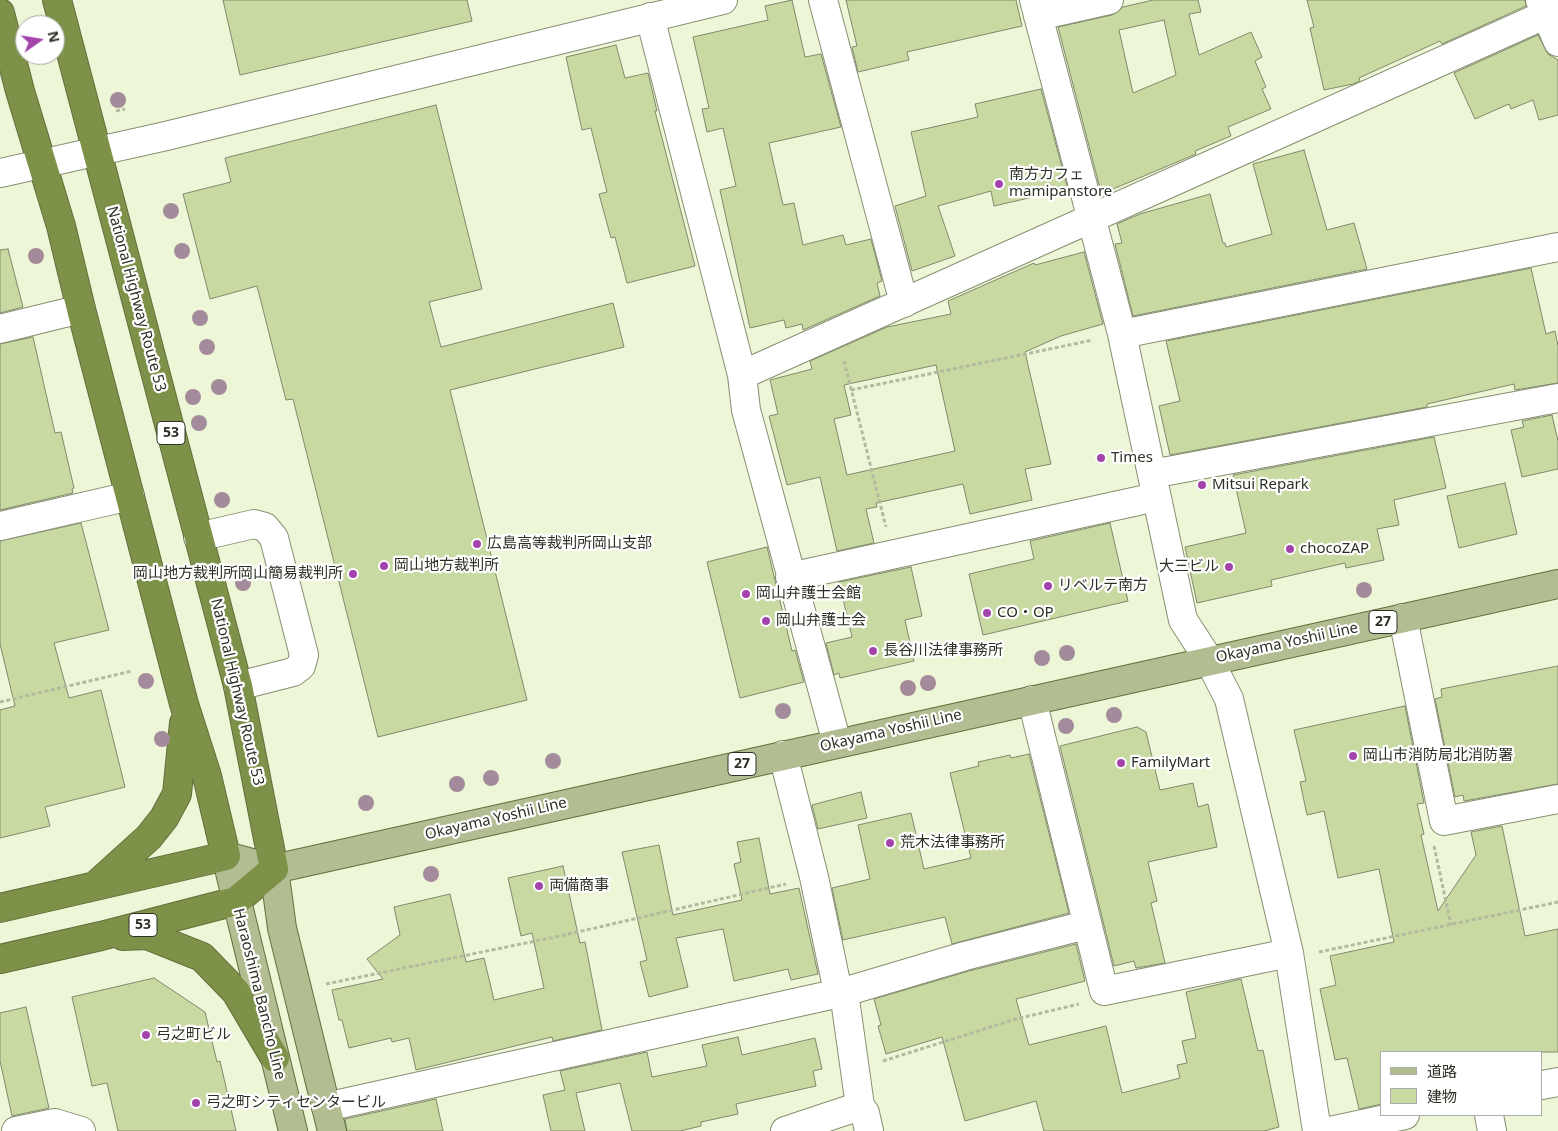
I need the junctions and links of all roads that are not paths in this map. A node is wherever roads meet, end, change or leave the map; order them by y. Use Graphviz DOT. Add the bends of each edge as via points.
graph roads {
  1 [pos="57,0"];
  2 [pos="723,0"];
  3 [pos="823,0"];
  4 [pos="1109,0"];
  5 [pos="1036,8"];
  6 [pos="1548,8"];
  7 [pos="0,12"];
  8 [pos="650,17"];
  9 [pos="1558,42"];
  10 [pos="97,151"];
  11 [pos="42,164"];
  12 [pos="0,173"];
  13 [pos="1090,218"];
  14 [pos="1558,247"];
  15 [pos="904,304"];
  16 [pos="81,309"];
  17 [pos="0,329"];
  18 [pos="1122,334"];
  19 [pos="742,375"];
  20 [pos="1558,398"];
  21 [pos="1154,485"];
  22 [pos="130,496"];
  23 [pos="0,526"];
  24 [pos="198,537"];
  25 [pos="790,577"];
  26 [pos="1558,584"];
  27 [pos="1403,618"];
  28 [pos="1209,660"];
  29 [pos="238,686"];
  30 [pos="1032,700"];
  31 [pos="184,704"];
  32 [pos="837,743"];
  33 [pos="782,755"];
  34 [pos="1558,799"];
  35 [pos="226,856"];
  36 [pos="274,869"];
  37 [pos="96,885"];
  38 [pos="236,901"];
  39 [pos="0,908"];
  40 [pos="1086,925"];
  41 [pos="100,936"];
  42 [pos="1289,956"];
  43 [pos="0,959"];
  44 [pos="841,992"];
  45 [pos="275,1058"];
  46 [pos="1558,1082"];
  47 [pos="1543,1085"];
  48 [pos="1400,1116"];
  49 [pos="1488,1116"];
  50 [pos="864,1118"];
  51 [pos="329,1119"];
  52 [pos="16,1131"];
  53 [pos="81,1131"];
  54 [pos="294,1131"];
  55 [pos="785,1131"];
  56 [pos="1317,1131"];
  57 [pos="1330,1131"];
  58 [pos="1492,1131"];
  1 -- 10 [label="highway, National Highway Route 53 / 53"];
  2 -- 8 [label="street"];
  3 -- 15 [label="street"];
  4 -- 5 [label="street"];
  5 -- 13 [label="street"];
  6 -- 9 [label="street"];
  6 -- 13 [label="street"];
  7 -- 11 [label="highway"];
  8 -- 10 [label="street"];
  8 -- 19 [label="street"];
  10 -- 11 [label="street"];
  10 -- 24 [label="highway, National Highway Route 53 / 53"];
  11 -- 12 [label="street"];
  11 -- 16 [label="highway"];
  13 -- 15 [label="street"];
  13 -- 18 [label="street"];
  14 -- 18 [label="street"];
  15 -- 19 [label="street"];
  16 -- 17 [label="street"];
  16 -- 22 [label="highway"];
  18 -- 21 [label="street"];
  19 -- 25 [label="street" via="746,410"];
  20 -- 21 [label="street"];
  21 -- 25 [label="street" via="893,554"];
  21 -- 28 [label="street" via="1182,620"];
  22 -- 23 [label="street"];
  22 -- 31 [label="highway"];
  24 -- 29 [label="highway, National Highway Route 53 / 53"];
  24 -- 29 [label="street" via="254,524 265,527 274,538 304,655 301,666 293,672"];
  25 -- 32 [label="street"];
  26 -- 27 [label="main road, Okayama Yoshii Line / 27"];
  27 -- 28 [label="main road, Okayama Yoshii Line / 27"];
  27 -- 34 [label="street" via="1444,821"];
  28 -- 30 [label="main road, Okayama Yoshii Line / 27"];
  28 -- 42 [label="street" via="1229,699"];
  29 -- 36 [label="highway, National Highway Route 53 / 53"];
  30 -- 32 [label="main road, Okayama Yoshii Line / 27"];
  30 -- 40 [label="street"];
  31 -- 35 [label="highway" via="207,776"];
  31 -- 37 [label="highway" via="177,794 164,818 148,837"];
  32 -- 33 [label="main road, Okayama Yoshii Line / 27"];
  33 -- 36 [label="main road, Okayama Yoshii Line / 27"];
  33 -- 44 [label="street"];
  35 -- 36 [label="main road, Okayama Yoshii Line / 27"];
  35 -- 37 [label="highway"];
  35 -- 38 [label="main road, Haraoshima Bancho Line"];
  36 -- 38 [label="highway, 53"];
  36 -- 51 [label="main road" via="282,928"];
  37 -- 39 [label="highway"];
  38 -- 41 [label="highway, 53"];
  38 -- 45 [label="main road, Haraoshima Bancho Line"];
  40 -- 42 [label="street" via="1104,991"];
  40 -- 44 [label="street"];
  41 -- 43 [label="highway, 53"];
  41 -- 45 [label="highway" via="147,935 202,957 236,992"];
  42 -- 56 [label="street"];
  44 -- 50 [label="street"];
  44 -- 51 [label="street"];
  45 -- 54 [label="main road, Haraoshima Bancho Line"];
  46 -- 47 [label="street"];
  48 -- 57 [label="street"];
  49 -- 58 [label="street"];
  50 -- 55 [label="street"];
  52 -- 53 [label="street" via="55,1123"];
}
